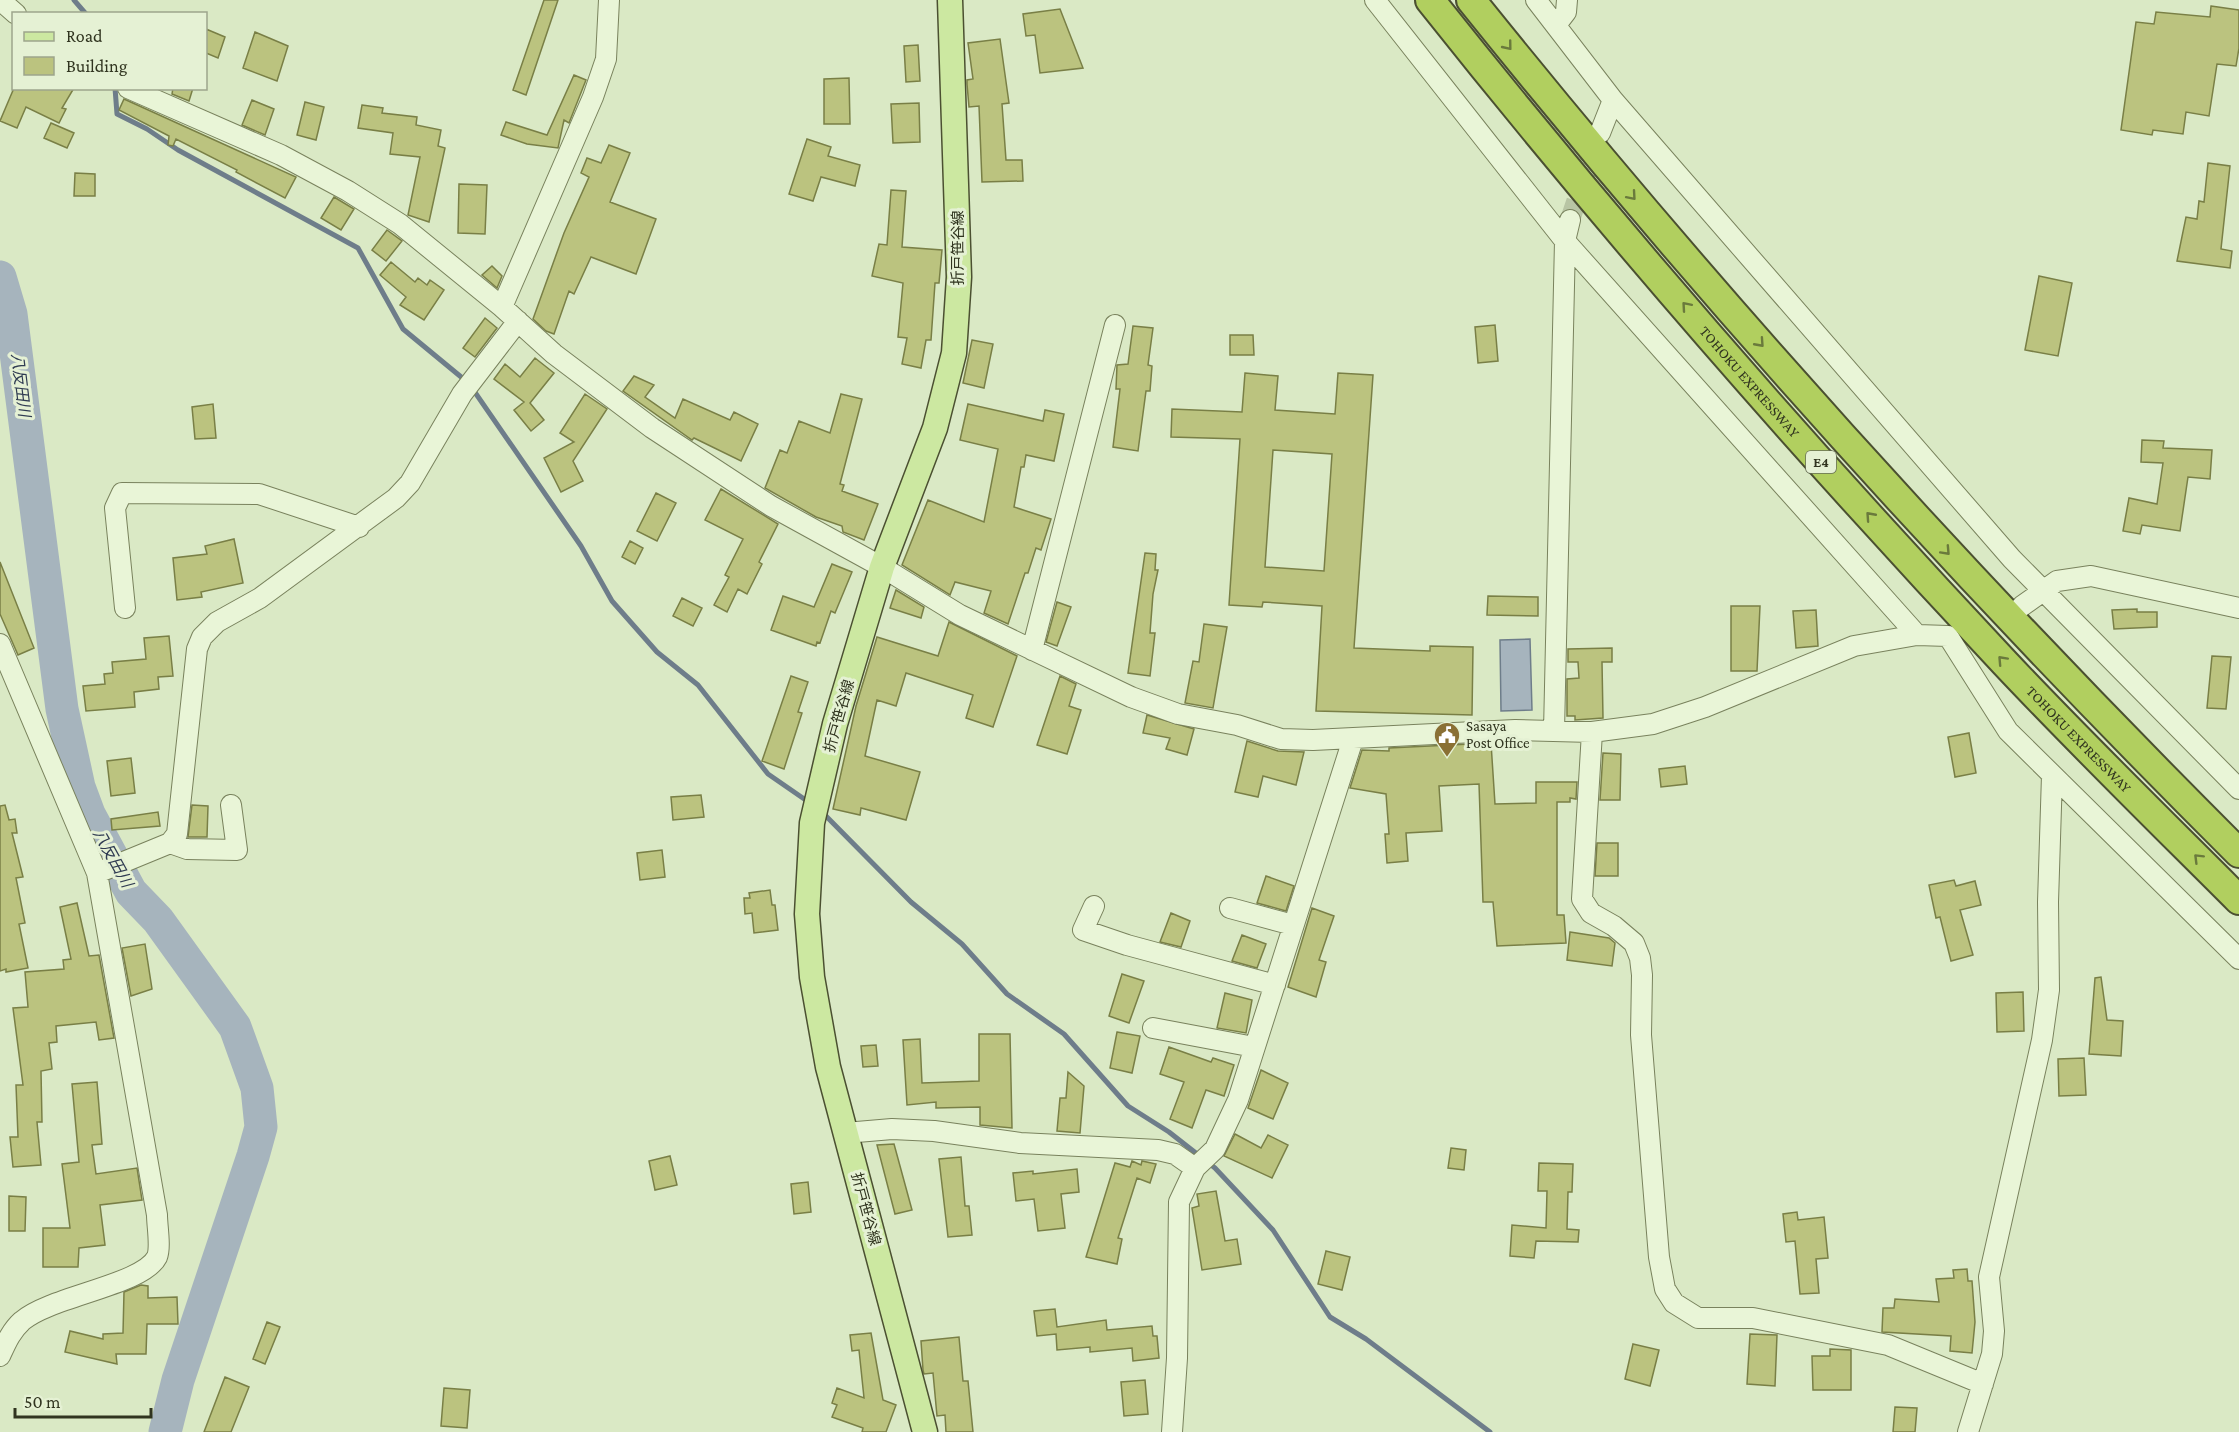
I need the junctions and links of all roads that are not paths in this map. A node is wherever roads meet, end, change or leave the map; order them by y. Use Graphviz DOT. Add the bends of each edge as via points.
graph roads {
  1 [pos="0,0"];
  2 [pos="609,0"];
  3 [pos="950,0"];
  4 [pos="1375,0"];
  5 [pos="1430,0"];
  6 [pos="1471,0"];
  7 [pos="1536,0"];
  8 [pos="1567,0"];
  9 [pos="14,12"];
  10 [pos="1556,25"];
  11 [pos="133,90"];
  12 [pos="1613,99"];
  13 [pos="1600,133"];
  14 [pos="1570,220"];
  15 [pos="1565,242"];
  16 [pos="502,307"];
  17 [pos="518,321"];
  18 [pos="1115,325"];
  19 [pos="359,526"];
  20 [pos="882,567"];
  21 [pos="2046,591"];
  22 [pos="2022,606"];
  23 [pos="125,608"];
  24 [pos="2239,608"];
  25 [pos="1917,634"];
  26 [pos="0,644"];
  27 [pos="1032,650"];
  28 [pos="1554,731"];
  29 [pos="1592,732"];
  30 [pos="1353,739"];
  31 [pos="2052,775"];
  32 [pos="2239,789"];
  33 [pos="231,806"];
  34 [pos="170,843"];
  35 [pos="2239,853"];
  36 [pos="97,873"];
  37 [pos="2239,900"];
  38 [pos="1094,906"];
  39 [pos="1230,908"];
  40 [pos="1293,925"];
  41 [pos="2239,958"];
  42 [pos="1275,985"];
  43 [pos="1153,1028"];
  44 [pos="1254,1047"];
  45 [pos="845,1133"];
  46 [pos="1195,1168"];
  47 [pos="0,1356"];
  48 [pos="1983,1384"];
  49 [pos="925,1432"];
  50 [pos="1172,1432"];
  51 [pos="1968,1432"];
  1 -- 9 [label="street"];
  2 -- 16 [label="street" via="603,68"];
  3 -- 20 [label="main road, 折戸笹谷線" via="959,277 954,353 935,428"];
  4 -- 15 [label="street"];
  37 -- 5 [label="highway, TOHOKU EXPRESSWAY / E4, one-way" via="2006,663 1807,447"];
  6 -- 35 [label="highway, E4, one-way" via="1571,125 1890,490 2028,639"];
  7 -- 10 [label="street"];
  8 -- 10 [label="street" via="1566,12"];
  10 -- 12 [label="street"];
  11 -- 16 [label="street" via="281,155 348,191 400,224"];
  12 -- 13 [label="street"];
  12 -- 21 [label="street" via="2012,559"];
  14 -- 15 [label="street"];
  15 -- 25 [label="street"];
  15 -- 28 [label="street"];
  16 -- 17 [label="street"];
  17 -- 19 [label="street" via="462,394 410,483"];
  17 -- 20 [label="street" via="554,354 652,428 771,506"];
  18 -- 27 [label="street"];
  19 -- 23 [label="street" via="259,494 122,493 115,508"];
  19 -- 34 [label="street" via="260,598 217,622 202,637 196,656 181,772 177,834"];
  20 -- 27 [label="street" via="960,615"];
  20 -- 45 [label="main road, 折戸笹谷線" via="835,724 812,823 809,857 807,914 812,977"];
  21 -- 22 [label="street"];
  21 -- 24 [label="street" via="2058,580 2091,576"];
  21 -- 32 [label="street"];
  25 -- 29 [label="street" via="1854,646 1653,724"];
  25 -- 31 [label="street" via="1953,633 2007,731"];
  26 -- 36 [label="street"];
  27 -- 30 [label="street" via="1131,697 1178,714 1237,725 1281,739"];
  28 -- 29 [label="street"];
  28 -- 30 [label="street"];
  29 -- 48 [label="street" via="1582,899 1592,913 1634,943 1640,958 1641,1035 1665,1289 1674,1304 1698,1318 1753,1318 1888,1345"];
  30 -- 40 [label="street"];
  31 -- 41 [label="street"];
  31 -- 48 [label="street" via="2049,990 2042,1040 1990,1266 1989,1310 1994,1331"];
  33 -- 34 [label="street" via="237,850 187,849"];
  34 -- 36 [label="street"];
  36 -- 47 [label="street" via="157,1215 157,1256 145,1271 53,1303 23,1320 10,1334"];
  38 -- 42 [label="street" via="1083,930"];
  39 -- 40 [label="street"];
  40 -- 42 [label="street"];
  42 -- 44 [label="street"];
  43 -- 44 [label="street"];
  44 -- 46 [label="street" via="1238,1100 1215,1149"];
  45 -- 46 [label="street" via="934,1131 1020,1143 1158,1150 1175,1154"];
  45 -- 49 [label="main road, 折戸笹谷線"];
  46 -- 50 [label="street" via="1179,1202"];
  48 -- 51 [label="street"];
}
